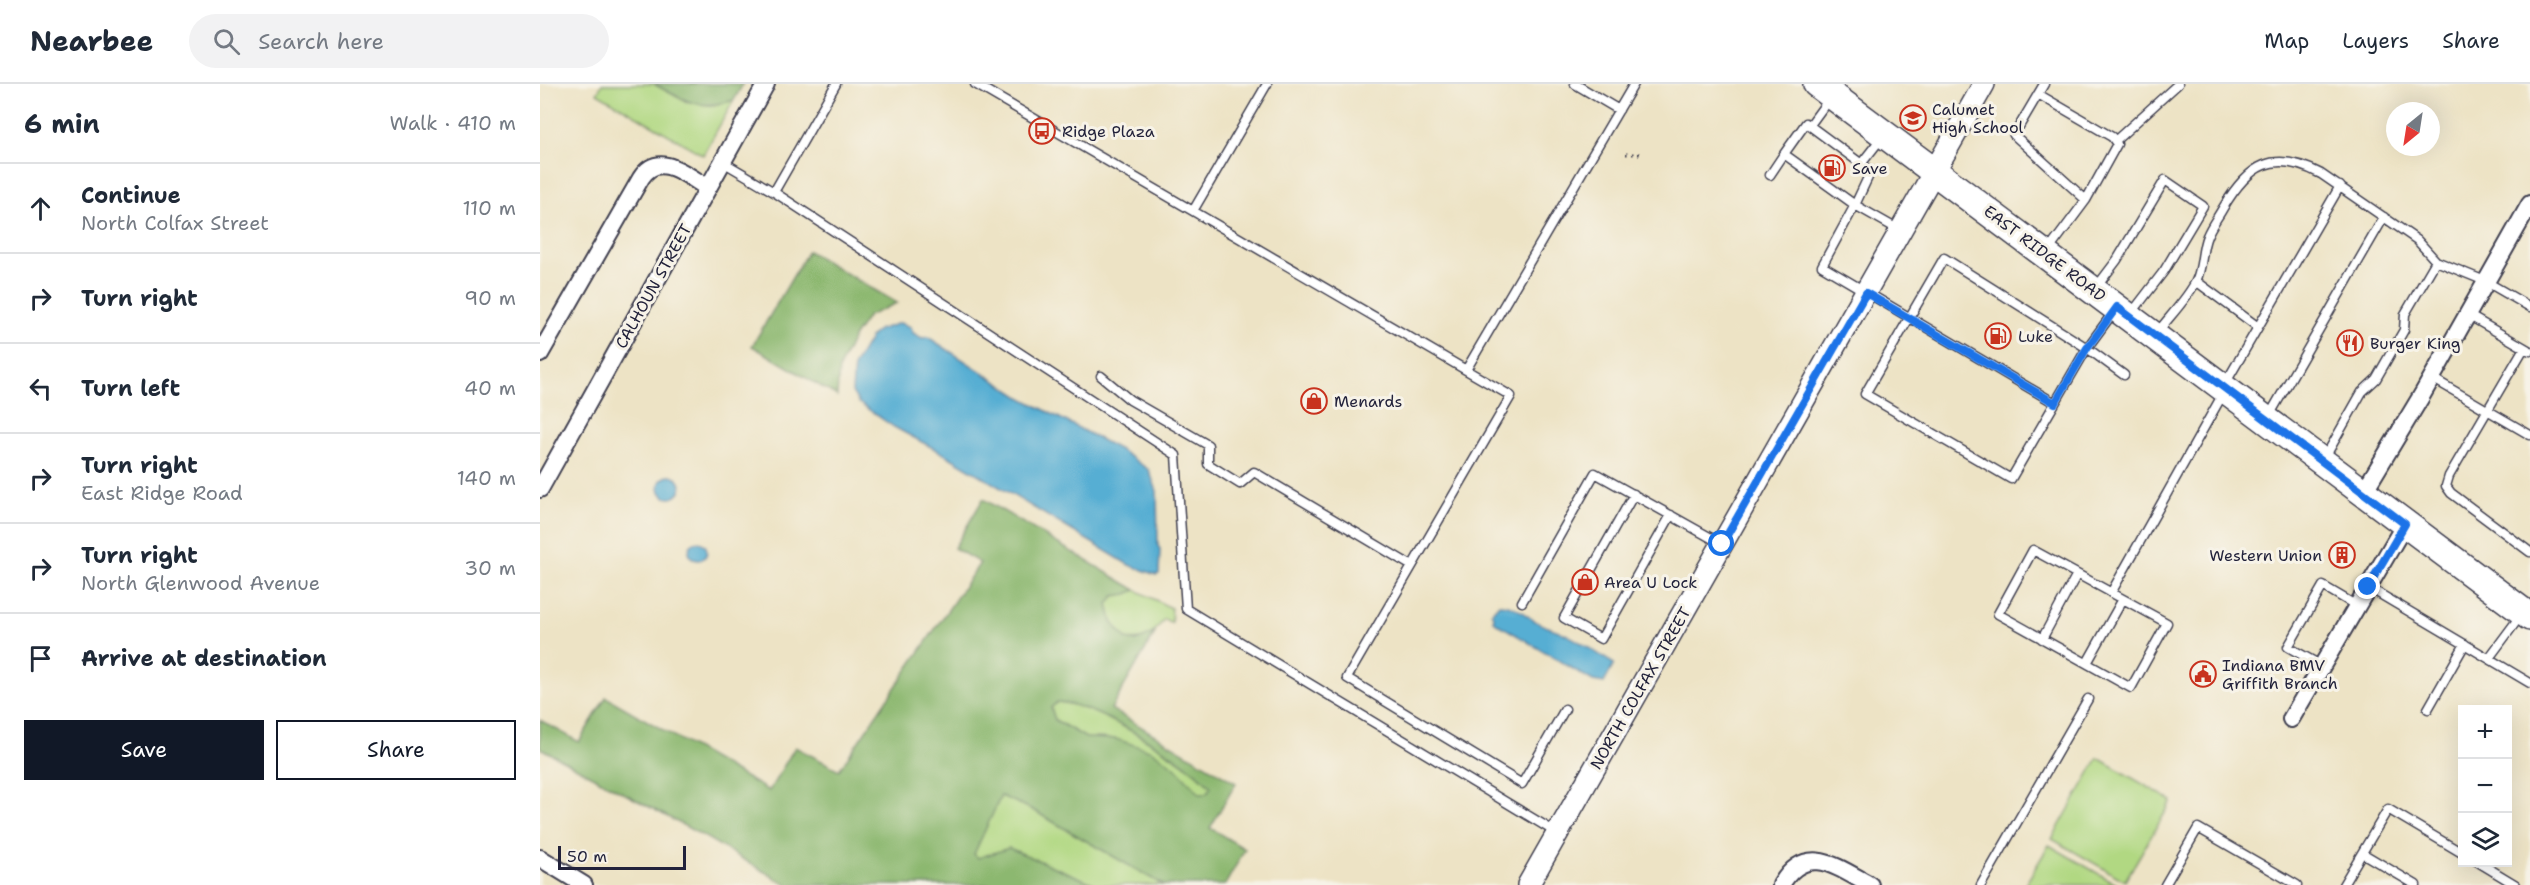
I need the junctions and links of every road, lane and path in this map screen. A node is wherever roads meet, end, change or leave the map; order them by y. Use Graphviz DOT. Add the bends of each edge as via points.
graph roads {
  1 [pos="766,84"];
  2 [pos="836,84"];
  3 [pos="975,84"];
  4 [pos="1267,84"];
  5 [pos="1575,84"];
  6 [pos="1634,84"];
  7 [pos="1984,84"];
  8 [pos="2043,84"];
  9 [pos="2178,84"];
  10 [pos="1824,89"];
  11 [pos="2038,94"];
  12 [pos="1619,110"];
  13 [pos="1810,125"];
  14 [pos="1884,134"];
  15 [pos="2115,141"];
  16 [pos="1835,144"];
  17 [pos="1829,153"];
  18 [pos="1626,154"];
  19 [pos="1643,154"];
  20 [pos="1784,154"];
  21 [pos="1857,161"];
  22 [pos="723,162"];
  23 [pos="1847,167"];
  24 [pos="1934,170"];
  25 [pos="1770,175"];
  26 [pos="2340,186"];
  27 [pos="708,188"];
  28 [pos="774,192"];
  29 [pos="2085,200"];
  30 [pos="2530,204"];
  31 [pos="1855,206"];
  32 [pos="1193,211"];
  33 [pos="2384,217"];
  34 [pos="1900,231"];
  35 [pos="2046,254"];
  36 [pos="2436,261"];
  37 [pos="2196,281"];
  38 [pos="2485,281"];
  39 [pos="2094,290"];
  40 [pos="1866,293"];
  41 [pos="2529,304"];
  42 [pos="2123,312"];
  43 [pos="2468,315"];
  44 [pos="1909,318"];
  45 [pos="2258,327"];
  46 [pos="2155,336"];
  47 [pos="2087,348"];
  48 [pos="2527,350"];
  49 [pos="540,354"];
  50 [pos="1466,370"];
  51 [pos="2124,375"];
  52 [pos="1101,376"];
  53 [pos="2432,378"];
  54 [pos="2225,388"];
  55 [pos="2055,403"];
  56 [pos="2487,410"];
  57 [pos="2267,420"];
  58 [pos="2530,435"];
  59 [pos="2322,462"];
  60 [pos="540,489"];
  61 [pos="2363,493"];
  62 [pos="1634,494"];
  63 [pos="1671,515"];
  64 [pos="2405,524"];
  65 [pos="1722,544"];
  66 [pos="2530,552"];
  67 [pos="1412,566"];
  68 [pos="2078,574"];
  69 [pos="2368,587"];
  70 [pos="2111,593"];
  71 [pos="2123,599"];
  72 [pos="1522,602"];
  73 [pos="2357,606"];
  74 [pos="2528,616"];
  75 [pos="2042,639"];
  76 [pos="2465,644"];
  77 [pos="2489,658"];
  78 [pos="2087,663"];
  79 [pos="2322,666"];
  80 [pos="2530,683"];
  81 [pos="2088,699"];
  82 [pos="2428,709"];
  83 [pos="1565,710"];
  84 [pos="2291,719"];
  85 [pos="1557,834"];
  86 [pos="2458,851"];
  87 [pos="2362,853"];
  88 [pos="540,858"];
  89 [pos="2486,867"];
  90 [pos="585,885"];
  91 [pos="1528,885"];
  92 [pos="1781,885"];
  93 [pos="1870,885"];
  94 [pos="1981,885"];
  95 [pos="2165,885"];
  96 [pos="2297,885"];
  97 [pos="2343,885"];
  98 [pos="2416,885"];
  99 [pos="2516,885"];
  1 -- 22 [label="street, CALHOUN STREET"];
  2 -- 28 [label="lane"];
  3 -- 32 [label="lane"];
  4 -- 32 [label="lane"];
  5 -- 12 [label="lane"];
  6 -- 12 [label="lane"];
  7 -- 24 [label="street, NORTH COLFAX STREET"];
  8 -- 11 [label="lane"];
  9 -- 15 [label="lane"];
  10 -- 13 [label="lane"];
  10 -- 14 [label="main road, EAST RIDGE ROAD"];
  11 -- 15 [label="lane"];
  11 -- 29 [label="lane" via="2014,135"];
  12 -- 50 [label="lane"];
  13 -- 16 [label="lane"];
  13 -- 20 [label="lane" via="1806,123"];
  14 -- 21 [label="lane"];
  14 -- 24 [label="main road, EAST RIDGE ROAD"];
  15 -- 29 [label="lane" via="2115,149"];
  16 -- 17 [label="lane"];
  16 -- 21 [label="lane"];
  18 -- 19 [label="path"];
  20 -- 25 [label="lane"];
  20 -- 31 [label="lane" via="1834,185"];
  21 -- 23 [label="lane"];
  21 -- 31 [label="lane" via="1871,171"];
  22 -- 27 [label="street, CALHOUN STREET"];
  22 -- 28 [label="lane"];
  24 -- 34 [label="street, NORTH COLFAX STREET"];
  24 -- 35 [label="main road, EAST RIDGE ROAD"];
  26 -- 33 [label="lane"];
  26 -- 37 [label="lane" via="2294,163 2264,164 2252,170 2235,188 2207,236"];
  26 -- 45 [label="lane"];
  27 -- 49 [label="street" via="668,166 654,164 640,178"];
  27 -- 60 [label="street, CALHOUN STREET"];
  28 -- 85 [label="lane" via="1176,455 1186,609"];
  29 -- 35 [label="lane"];
  30 -- 38 [label="street"];
  31 -- 34 [label="lane"];
  31 -- 40 [label="lane" via="1822,266"];
  32 -- 50 [label="lane"];
  33 -- 36 [label="lane" via="2417,240"];
  33 -- 57 [label="lane"];
  34 -- 40 [label="street, NORTH COLFAX STREET"];
  35 -- 39 [label="main road, EAST RIDGE ROAD"];
  36 -- 38 [label="lane"];
  36 -- 59 [label="lane" via="2405,314 2404,330"];
  37 -- 45 [label="lane"];
  37 -- 46 [label="lane"];
  38 -- 41 [label="lane"];
  38 -- 43 [label="street"];
  39 -- 42 [label="main road, EAST RIDGE ROAD"];
  39 -- 42 [label="lane" via="2117,260 2165,180 2203,206 2164,271"];
  40 -- 44 [label="lane"];
  40 -- 65 [label="street, NORTH COLFAX STREET"];
  42 -- 46 [label="main road, EAST RIDGE ROAD"];
  42 -- 47 [label="lane"];
  43 -- 48 [label="lane"];
  43 -- 53 [label="street"];
  44 -- 47 [label="lane" via="1944,258"];
  44 -- 55 [label="lane"];
  44 -- 55 [label="lane" via="1865,394 2011,479"];
  45 -- 54 [label="lane"];
  46 -- 54 [label="main road, EAST RIDGE ROAD"];
  47 -- 51 [label="lane"];
  47 -- 55 [label="lane"];
  48 -- 56 [label="lane"];
  50 -- 67 [label="lane" via="1510,396"];
  52 -- 67 [label="lane" via="1130,400 1208,445 1208,465 1240,484 1254,472"];
  53 -- 56 [label="lane"];
  53 -- 61 [label="street"];
  54 -- 57 [label="main road, EAST RIDGE ROAD"];
  54 -- 70 [label="lane"];
  56 -- 58 [label="lane"];
  56 -- 66 [label="lane" via="2446,486"];
  57 -- 59 [label="main road, EAST RIDGE ROAD"];
  59 -- 61 [label="main road, EAST RIDGE ROAD"];
  61 -- 64 [label="main road, EAST RIDGE ROAD"];
  62 -- 63 [label="lane"];
  62 -- 63 [label="lane" via="1564,618 1582,629 1601,639"];
  62 -- 72 [label="lane" via="1595,472"];
  63 -- 65 [label="lane"];
  64 -- 69 [label="street"];
  64 -- 74 [label="main road, EAST RIDGE ROAD"];
  65 -- 85 [label="street, NORTH COLFAX STREET"];
  67 -- 83 [label="lane" via="1347,678 1522,784"];
  68 -- 70 [label="lane"];
  68 -- 75 [label="lane"];
  68 -- 75 [label="lane" via="2033,550 1998,614"];
  69 -- 73 [label="street"];
  69 -- 76 [label="lane"];
  70 -- 71 [label="lane"];
  71 -- 78 [label="lane"];
  71 -- 78 [label="lane" via="2167,623 2131,688"];
  73 -- 79 [label="street"];
  73 -- 79 [label="lane" via="2323,586 2288,647"];
  74 -- 77 [label="lane"];
  75 -- 78 [label="lane"];
  76 -- 77 [label="lane"];
  76 -- 82 [label="lane"];
  77 -- 80 [label="lane"];
  79 -- 84 [label="street"];
  81 -- 94 [label="lane"];
  85 -- 91 [label="street, NORTH COLFAX STREET"];
  86 -- 87 [label="lane" via="2388,809"];
  87 -- 97 [label="lane"];
  87 -- 98 [label="lane"];
  88 -- 90 [label="street"];
  89 -- 99 [label="lane"];
  92 -- 93 [label="street" via="1791,870 1813,860 1830,862"];
  95 -- 96 [label="lane" via="2198,828"];
}
